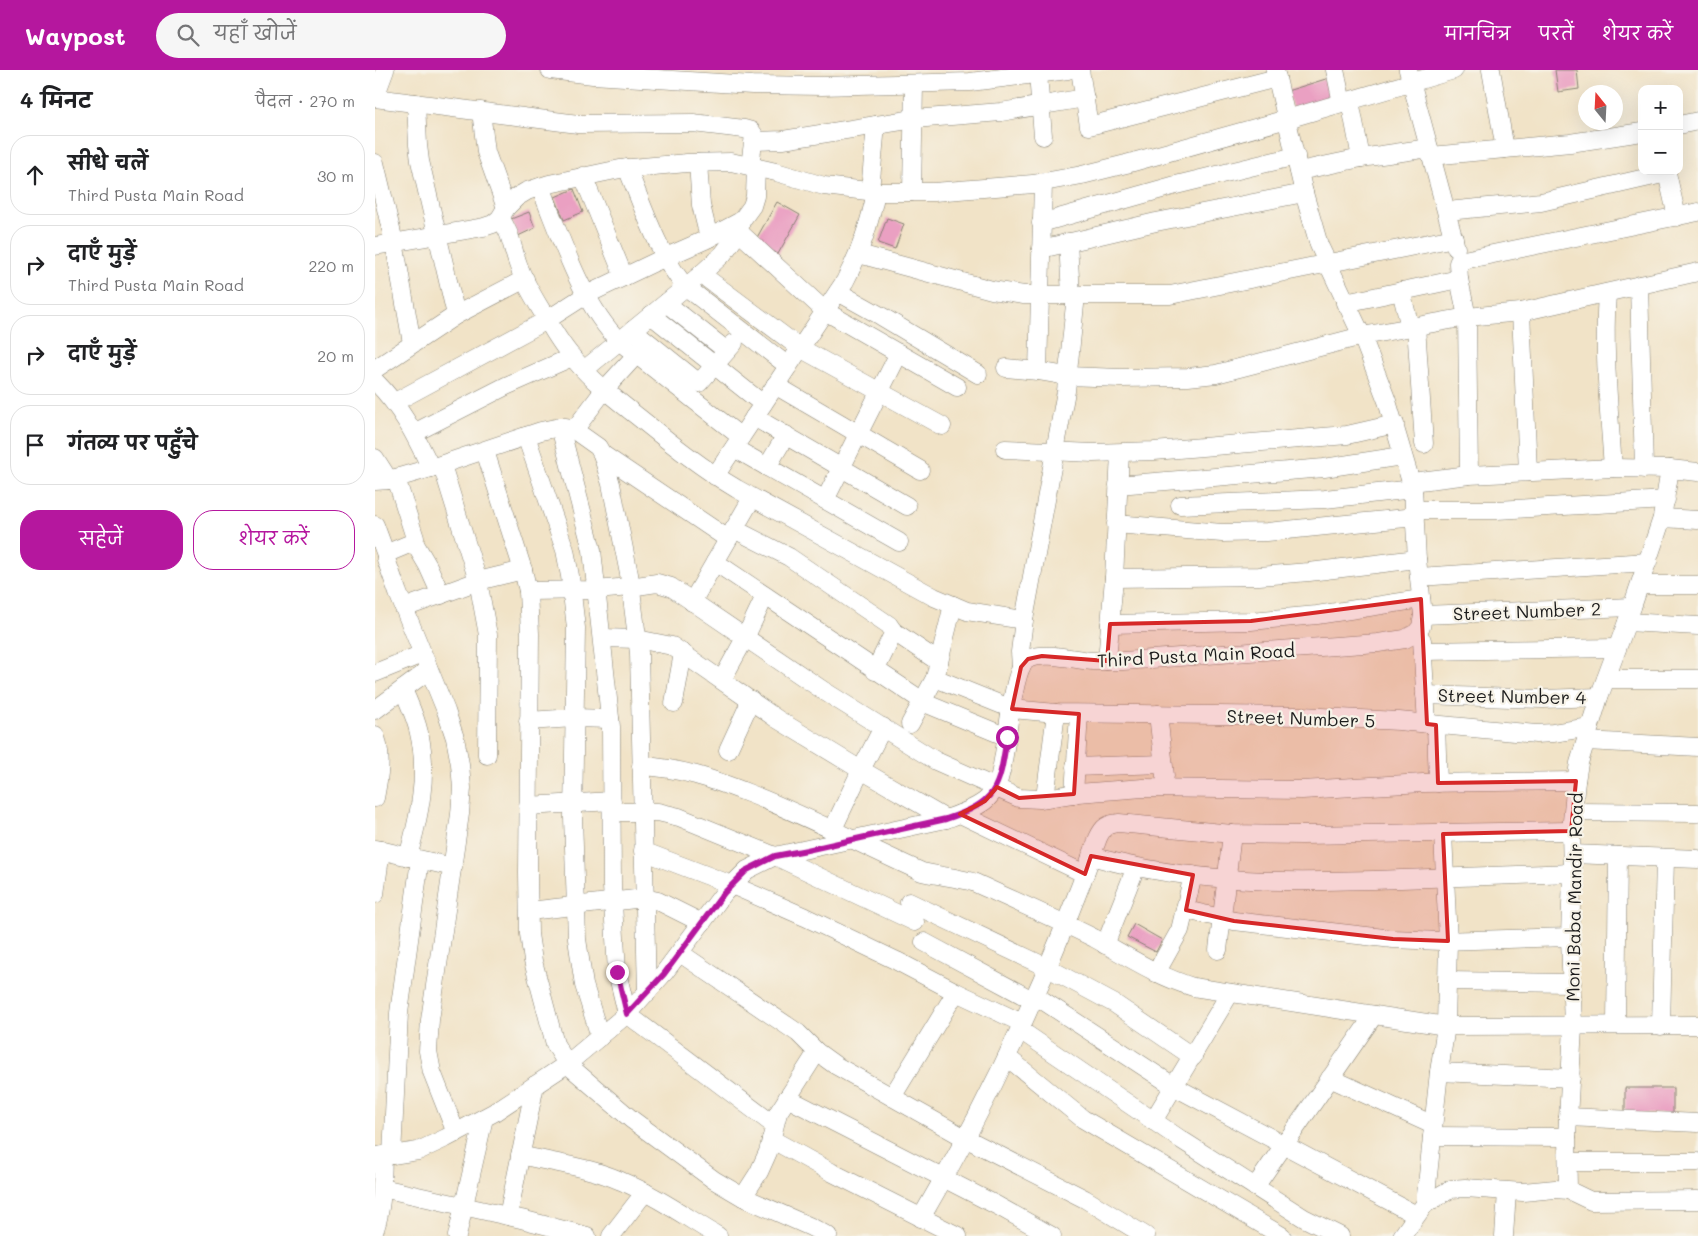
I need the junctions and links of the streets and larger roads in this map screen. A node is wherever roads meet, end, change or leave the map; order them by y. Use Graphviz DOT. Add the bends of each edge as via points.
graph roads {
  1 [pos="385,70"];
  2 [pos="550,70"];
  3 [pos="1068,70"];
  4 [pos="1081,70"];
  5 [pos="1335,70"];
  6 [pos="1455,70"];
  7 [pos="1491,70"];
  8 [pos="1038,74"];
  9 [pos="1276,74"];
  10 [pos="1410,76"];
  11 [pos="914,84"];
  12 [pos="375,98"];
  13 [pos="1085,98"];
  14 [pos="1346,102"];
  15 [pos="416,103"];
  16 [pos="1039,105"];
  17 [pos="481,111"];
  18 [pos="914,119"];
  19 [pos="1287,119"];
  20 [pos="1698,121"];
  21 [pos="1683,124"];
  22 [pos="876,125"];
  23 [pos="1638,133"];
  24 [pos="1043,136"];
  25 [pos="754,141"];
  26 [pos="1505,149"];
  27 [pos="1430,152"];
  28 [pos="1361,158"];
  29 [pos="375,163"];
  30 [pos="699,163"];
  31 [pos="1297,164"];
  32 [pos="753,167"];
  33 [pos="627,168"];
  34 [pos="1654,175"];
  35 [pos="1667,175"];
  36 [pos="583,176"];
  37 [pos="1043,183"];
  38 [pos="540,187"];
  39 [pos="873,192"];
  40 [pos="912,192"];
  41 [pos="1304,193"];
  42 [pos="1447,211"];
  43 [pos="1698,212"];
  44 [pos="503,213"];
  45 [pos="1677,217"];
  46 [pos="1041,223"];
  47 [pos="740,226"];
  48 [pos="438,234"];
  49 [pos="709,238"];
  50 [pos="1454,238"];
  51 [pos="394,242"];
  52 [pos="1068,242"];
  53 [pos="375,246"];
  54 [pos="1041,249"];
  55 [pos="859,254"];
  56 [pos="665,257"];
  57 [pos="1327,264"];
  58 [pos="1458,270"];
  59 [pos="1698,272"];
  60 [pos="701,274"];
  61 [pos="624,277"];
  62 [pos="525,279"];
  63 [pos="1639,286"];
  64 [pos="686,287"];
  65 [pos="1401,291"];
  66 [pos="838,292"];
  67 [pos="1607,293"];
  68 [pos="586,295"];
  69 [pos="1039,295"];
  70 [pos="1074,295"];
  71 [pos="666,303"];
  72 [pos="1345,303"];
  73 [pos="825,311"];
  74 [pos="1521,312"];
  75 [pos="754,314"];
  76 [pos="456,315"];
  77 [pos="651,315"];
  78 [pos="1467,317"];
  79 [pos="547,320"];
  80 [pos="1413,327"];
  81 [pos="633,330"];
  82 [pos="743,331"];
  83 [pos="1362,336"];
  84 [pos="619,341"];
  85 [pos="412,343"];
  86 [pos="800,348"];
  87 [pos="727,351"];
  88 [pos="899,353"];
  89 [pos="636,355"];
  90 [pos="578,364"];
  91 [pos="715,366"];
  92 [pos="788,366"];
  93 [pos="1006,368"];
  94 [pos="375,369"];
  95 [pos="1038,371"];
  96 [pos="979,374"];
  97 [pos="1067,376"];
  98 [pos="375,381"];
  99 [pos="775,385"];
  100 [pos="957,387"];
  101 [pos="605,389"];
  102 [pos="880,392"];
  103 [pos="395,402"];
  104 [pos="758,410"];
  105 [pos="1395,424"];
  106 [pos="942,426"];
  107 [pos="567,429"];
  108 [pos="414,433"];
  109 [pos="859,434"];
  110 [pos="786,435"];
  111 [pos="526,436"];
  112 [pos="737,443"];
  113 [pos="1424,444"];
  114 [pos="1005,449"];
  115 [pos="485,451"];
  116 [pos="1055,451"];
  117 [pos="1120,453"];
  118 [pos="603,454"];
  119 [pos="1402,456"];
  120 [pos="375,458"];
  121 [pos="437,467"];
  122 [pos="767,467"];
  123 [pos="1698,467"];
  124 [pos="842,468"];
  125 [pos="1613,468"];
  126 [pos="1644,468"];
  127 [pos="1670,469"];
  128 [pos="920,470"];
  129 [pos="1527,472"];
  130 [pos="1469,475"];
  131 [pos="715,476"];
  132 [pos="386,479"];
  133 [pos="1118,485"];
  134 [pos="1413,489"];
  135 [pos="752,498"];
  136 [pos="825,500"];
  137 [pos="1666,500"];
  138 [pos="907,506"];
  139 [pos="1180,506"];
  140 [pos="1414,513"];
  141 [pos="1662,518"];
  142 [pos="1698,520"];
  143 [pos="1116,524"];
  144 [pos="375,525"];
  145 [pos="731,534"];
  146 [pos="414,542"];
  147 [pos="899,542"];
  148 [pos="387,555"];
  149 [pos="1417,559"];
  150 [pos="715,562"];
  151 [pos="1648,562"];
  152 [pos="523,570"];
  153 [pos="1419,577"];
  154 [pos="1113,578"];
  155 [pos="478,581"];
  156 [pos="1640,585"];
  157 [pos="1698,585"];
  158 [pos="630,587"];
  159 [pos="572,590"];
  160 [pos="597,590"];
  161 [pos="528,591"];
  162 [pos="441,595"];
  163 [pos="765,596"];
  164 [pos="692,602"];
  165 [pos="953,605"];
  166 [pos="404,608"];
  167 [pos="1422,614"];
  168 [pos="1629,614"];
  169 [pos="1024,620"];
  170 [pos="1110,624"];
  171 [pos="1698,626"];
  172 [pos="893,631"];
  173 [pos="576,635"];
  174 [pos="601,636"];
  175 [pos="745,638"];
  176 [pos="637,639"];
  177 [pos="1617,648"];
  178 [pos="1423,651"];
  179 [pos="683,653"];
  180 [pos="1107,661"];
  181 [pos="425,662"];
  182 [pos="1021,667"];
  183 [pos="937,670"];
  184 [pos="875,671"];
  185 [pos="375,673"];
  186 [pos="375,677"];
  187 [pos="1606,679"];
  188 [pos="1698,679"];
  189 [pos="722,680"];
  190 [pos="403,689"];
  191 [pos="1425,695"];
  192 [pos="1599,697"];
  193 [pos="751,700"];
  194 [pos="922,701"];
  195 [pos="674,703"];
  196 [pos="380,706"];
  197 [pos="1011,709"];
  198 [pos="1056,712"];
  199 [pos="1079,714"];
  200 [pos="1157,714"];
  201 [pos="574,718"];
  202 [pos="610,719"];
  203 [pos="528,721"];
  204 [pos="910,724"];
  205 [pos="1432,725"];
  206 [pos="883,727"];
  207 [pos="1588,734"];
  208 [pos="375,735"];
  209 [pos="1007,737"];
  210 [pos="1698,747"];
  211 [pos="728,750"];
  212 [pos="487,755"];
  213 [pos="1163,764"];
  214 [pos="641,766"];
  215 [pos="1075,767"];
  216 [pos="861,770"];
  217 [pos="1576,781"];
  218 [pos="1438,783"];
  219 [pos="997,787"];
  220 [pos="1166,788"];
  221 [pos="1074,794"];
  222 [pos="375,798"];
  223 [pos="1045,798"];
  224 [pos="573,804"];
  225 [pos="528,806"];
  226 [pos="613,806"];
  227 [pos="641,812"];
  228 [pos="1574,812"];
  229 [pos="1698,813"];
  230 [pos="953,817"];
  231 [pos="833,830"];
  232 [pos="1571,831"];
  233 [pos="1233,834"];
  234 [pos="1443,834"];
  235 [pos="855,839"];
  236 [pos="378,849"];
  237 [pos="643,851"];
  238 [pos="1572,854"];
  239 [pos="775,856"];
  240 [pos="1091,856"];
  241 [pos="1618,856"];
  242 [pos="414,858"];
  243 [pos="1665,858"];
  244 [pos="1698,859"];
  245 [pos="453,867"];
  246 [pos="1136,867"];
  247 [pos="1572,873"];
  248 [pos="1085,874"];
  249 [pos="1193,875"];
  250 [pos="1445,878"];
  251 [pos="1226,880"];
  252 [pos="732,885"];
  253 [pos="375,894"];
  254 [pos="644,898"];
  255 [pos="613,901"];
  256 [pos="909,902"];
  257 [pos="575,905"];
  258 [pos="529,910"];
  259 [pos="1186,910"];
  260 [pos="1223,918"];
  261 [pos="915,922"];
  262 [pos="702,923"];
  263 [pos="1064,924"];
  264 [pos="1570,937"];
  265 [pos="1448,941"];
  266 [pos="924,942"];
  267 [pos="1105,945"];
  268 [pos="1218,950"];
  269 [pos="680,953"];
  270 [pos="1047,968"];
  271 [pos="1156,973"];
  272 [pos="1447,981"];
  273 [pos="1572,983"];
  274 [pos="956,992"];
  275 [pos="647,993"];
  276 [pos="1230,993"];
  277 [pos="1035,999"];
  278 [pos="627,1014"];
  279 [pos="1374,1015"];
  280 [pos="1617,1024"];
  281 [pos="1698,1025"];
  282 [pos="1021,1026"];
  283 [pos="1446,1026"];
  284 [pos="1661,1026"];
  285 [pos="1573,1027"];
  286 [pos="600,1037"];
  287 [pos="817,1052"];
  288 [pos="1007,1057"];
  289 [pos="1193,1057"];
  290 [pos="567,1064"];
  291 [pos="1439,1072"];
  292 [pos="1330,1078"];
  293 [pos="1571,1078"];
  294 [pos="535,1085"];
  295 [pos="1175,1087"];
  296 [pos="892,1097"];
  297 [pos="787,1098"];
  298 [pos="1568,1117"];
  299 [pos="484,1118"];
  300 [pos="1153,1121"];
  301 [pos="1698,1123"];
  302 [pos="1433,1130"];
  303 [pos="772,1132"];
  304 [pos="456,1133"];
  305 [pos="1567,1137"];
  306 [pos="965,1138"];
  307 [pos="1285,1146"];
  308 [pos="383,1155"];
  309 [pos="520,1155"];
  310 [pos="1568,1162"];
  311 [pos="1698,1162"];
  312 [pos="944,1179"];
  313 [pos="1255,1187"];
  314 [pos="382,1188"];
  315 [pos="1568,1190"];
  316 [pos="645,1192"];
  317 [pos="1507,1192"];
  318 [pos="743,1197"];
  319 [pos="1698,1200"];
  320 [pos="464,1206"];
  321 [pos="1421,1210"];
  322 [pos="508,1216"];
  323 [pos="921,1218"];
  324 [pos="375,1229"];
  325 [pos="808,1231"];
  326 [pos="457,1236"];
  327 [pos="587,1236"];
  328 [pos="611,1236"];
  329 [pos="718,1236"];
  330 [pos="829,1236"];
  331 [pos="958,1236"];
  332 [pos="1052,1236"];
  333 [pos="1146,1236"];
  334 [pos="1282,1236"];
  335 [pos="1340,1236"];
  336 [pos="1402,1236"];
  337 [pos="1504,1236"];
  1 -- 12 [label="street"];
  2 -- 11 [label="street" via="752,85"];
  3 -- 8 [label="street"];
  4 -- 13 [label="street"];
  5 -- 14 [label="street"];
  6 -- 10 [label="street"];
  7 -- 26 [label="street"];
  8 -- 11 [label="street" via="970,82"];
  8 -- 16 [label="street"];
  9 -- 13 [label="street" via="1089,126"];
  9 -- 19 [label="street"];
  10 -- 14 [label="street"];
  10 -- 27 [label="street"];
  11 -- 18 [label="street"];
  12 -- 15 [label="street"];
  13 -- 16 [label="street"];
  14 -- 19 [label="street"];
  14 -- 28 [label="street"];
  15 -- 17 [label="street"];
  15 -- 48 [label="street" via="418,145"];
  16 -- 18 [label="street" via="1001,112"];
  16 -- 24 [label="street"];
  17 -- 25 [label="street" via="578,124 693,123 744,128 751,131"];
  17 -- 44 [label="street" via="486,152"];
  18 -- 22 [label="street"];
  18 -- 40 [label="street"];
  19 -- 31 [label="street"];
  19 -- 37 [label="street" via="1126,164"];
  20 -- 21 [label="street"];
  22 -- 25 [label="street" via="783,140"];
  22 -- 39 [label="street"];
  23 -- 26 [label="street"];
  25 -- 32 [label="street"];
  26 -- 27 [label="street"];
  27 -- 28 [label="street"];
  27 -- 42 [label="street"];
  28 -- 31 [label="street"];
  29 -- 51 [label="street"];
  30 -- 32 [label="street" via="731,162"];
  30 -- 33 [label="street"];
  30 -- 49 [label="street" via="701,205"];
  31 -- 41 [label="street"];
  31 -- 46 [label="street" via="1176,185"];
  32 -- 39 [label="street" via="824,186"];
  32 -- 47 [label="street" via="755,196"];
  33 -- 36 [label="street"];
  33 -- 56 [label="street"];
  34 -- 42 [label="street" via="1541,202"];
  35 -- 45 [label="street"];
  36 -- 38 [label="street"];
  36 -- 61 [label="street"];
  37 -- 40 [label="street"];
  37 -- 46 [label="street"];
  38 -- 44 [label="street" via="517,197"];
  38 -- 68 [label="street"];
  39 -- 40 [label="street"];
  39 -- 55 [label="street" via="869,225"];
  41 -- 52 [label="street"];
  41 -- 57 [label="street"];
  42 -- 50 [label="street"];
  43 -- 45 [label="street"];
  44 -- 48 [label="street" via="493,224 484,227"];
  44 -- 62 [label="street"];
  45 -- 58 [label="street"];
  46 -- 54 [label="street"];
  47 -- 49 [label="street"];
  47 -- 60 [label="street" via="723,254"];
  47 -- 73 [label="street"];
  48 -- 51 [label="street"];
  48 -- 76 [label="street"];
  49 -- 56 [label="street"];
  50 -- 57 [label="street"];
  50 -- 58 [label="street"];
  51 -- 53 [label="street"];
  51 -- 85 [label="street"];
  52 -- 54 [label="street"];
  52 -- 70 [label="street"];
  54 -- 69 [label="street"];
  55 -- 66 [label="street"];
  55 -- 69 [label="street" via="992,290"];
  56 -- 61 [label="street"];
  56 -- 64 [label="street"];
  57 -- 70 [label="street" via="1170,295"];
  57 -- 72 [label="street"];
  58 -- 65 [label="street"];
  58 -- 78 [label="street"];
  59 -- 63 [label="street"];
  60 -- 64 [label="street"];
  60 -- 75 [label="street"];
  61 -- 68 [label="street"];
  62 -- 76 [label="street"];
  62 -- 79 [label="street"];
  63 -- 67 [label="street"];
  63 -- 126 [label="street"];
  64 -- 71 [label="street"];
  64 -- 82 [label="street"];
  65 -- 72 [label="street"];
  65 -- 80 [label="street"];
  66 -- 73 [label="street"];
  66 -- 96 [label="street"];
  67 -- 74 [label="street"];
  67 -- 125 [label="street" via="1606,356"];
  68 -- 79 [label="street"];
  68 -- 84 [label="street"];
  69 -- 70 [label="street"];
  69 -- 95 [label="street"];
  70 -- 97 [label="street"];
  71 -- 77 [label="street"];
  71 -- 87 [label="street"];
  72 -- 83 [label="street"];
  73 -- 86 [label="street"];
  73 -- 88 [label="street"];
  74 -- 78 [label="street"];
  74 -- 129 [label="street"];
  75 -- 82 [label="street"];
  75 -- 86 [label="street"];
  76 -- 85 [label="street"];
  77 -- 81 [label="street"];
  77 -- 91 [label="street"];
  78 -- 80 [label="street"];
  78 -- 130 [label="street"];
  79 -- 90 [label="street"];
  79 -- 103 [label="street"];
  80 -- 83 [label="street"];
  80 -- 113 [label="street"];
  81 -- 84 [label="street"];
  81 -- 91 [label="street" via="699,383"];
  82 -- 87 [label="street"];
  82 -- 92 [label="street"];
  83 -- 97 [label="street" via="1216,374 1138,378"];
  83 -- 105 [label="street"];
  84 -- 89 [label="street"];
  84 -- 90 [label="street"];
  85 -- 94 [label="street"];
  86 -- 92 [label="street"];
  86 -- 102 [label="street"];
  87 -- 91 [label="street"];
  88 -- 100 [label="street"];
  88 -- 102 [label="street"];
  89 -- 101 [label="street"];
  89 -- 112 [label="street"];
  90 -- 101 [label="street"];
  90 -- 108 [label="street" via="506,386"];
  91 -- 104 [label="street"];
  92 -- 99 [label="street"];
  93 -- 95 [label="street"];
  95 -- 97 [label="street"];
  97 -- 116 [label="street"];
  98 -- 103 [label="street"];
  99 -- 104 [label="street"];
  99 -- 109 [label="street"];
  101 -- 107 [label="street"];
  101 -- 131 [label="street"];
  102 -- 106 [label="street"];
  102 -- 109 [label="street"];
  103 -- 108 [label="street"];
  104 -- 110 [label="street"];
  104 -- 112 [label="street"];
  105 -- 117 [label="street" via="1320,437"];
  105 -- 119 [label="street"];
  107 -- 111 [label="street"];
  107 -- 118 [label="street, Street Number 5"];
  107 -- 160 [label="street"];
  108 -- 121 [label="street"];
  109 -- 124 [label="street"];
  109 -- 128 [label="street"];
  110 -- 122 [label="street"];
  110 -- 124 [label="street"];
  111 -- 115 [label="street"];
  111 -- 159 [label="street" via="565,550"];
  112 -- 122 [label="street"];
  112 -- 131 [label="street"];
  114 -- 116 [label="street"];
  115 -- 121 [label="street"];
  115 -- 152 [label="street"];
  116 -- 117 [label="street"];
  116 -- 169 [label="street"];
  117 -- 133 [label="street"];
  118 -- 145 [label="street, Street Number 5"];
  118 -- 158 [label="street"];
  119 -- 133 [label="street" via="1324,468"];
  119 -- 134 [label="street"];
  120 -- 132 [label="street"];
  121 -- 132 [label="street"];
  121 -- 155 [label="street"];
  122 -- 136 [label="street"];
  123 -- 127 [label="street"];
  124 -- 136 [label="street"];
  124 -- 138 [label="street"];
  125 -- 126 [label="street"];
  125 -- 129 [label="street"];
  126 -- 127 [label="street"];
  127 -- 137 [label="street, Moni Baba Mandir Road"];
  129 -- 130 [label="street"];
  130 -- 134 [label="street" via="1420,480"];
  131 -- 135 [label="street"];
  132 -- 146 [label="street" via="414,535"];
  133 -- 143 [label="street"];
  134 -- 139 [label="street" via="1325,499"];
  134 -- 140 [label="street"];
  135 -- 145 [label="street"];
  135 -- 165 [label="street" via="925,593"];
  136 -- 147 [label="street"];
  137 -- 140 [label="street"];
  137 -- 141 [label="street, Moni Baba Mandir Road"];
  140 -- 143 [label="street" via="1267,532 1198,531"];
  140 -- 149 [label="street"];
  141 -- 142 [label="street"];
  141 -- 151 [label="street, Moni Baba Mandir Road"];
  143 -- 154 [label="street"];
  144 -- 148 [label="street"];
  145 -- 150 [label="street"];
  145 -- 172 [label="street, Street Number 5" via="776,550 889,625"];
  146 -- 148 [label="street"];
  146 -- 162 [label="street"];
  148 -- 166 [label="street"];
  149 -- 153 [label="street"];
  149 -- 154 [label="street" via="1259,576"];
  150 -- 163 [label="street"];
  150 -- 164 [label="street"];
  151 -- 153 [label="street"];
  151 -- 156 [label="street, Moni Baba Mandir Road"];
  152 -- 155 [label="street"];
  152 -- 161 [label="street"];
  153 -- 167 [label="street"];
  154 -- 170 [label="street"];
  155 -- 162 [label="street"];
  155 -- 212 [label="street" via="488,635"];
  156 -- 157 [label="street"];
  156 -- 168 [label="street, Moni Baba Mandir Road"];
  158 -- 160 [label="street"];
  158 -- 164 [label="street" via="657,583"];
  158 -- 176 [label="street"];
  159 -- 160 [label="street"];
  159 -- 161 [label="street"];
  159 -- 173 [label="street"];
  160 -- 174 [label="street"];
  161 -- 203 [label="street"];
  162 -- 166 [label="street"];
  163 -- 175 [label="street"];
  163 -- 184 [label="street"];
  164 -- 175 [label="street"];
  165 -- 169 [label="street" via="967,611"];
  165 -- 183 [label="street"];
  166 -- 181 [label="street"];
  167 -- 168 [label="street, Street Number 2"];
  167 -- 170 [label="street, Street Number 2"];
  167 -- 178 [label="street"];
  167 -- 180 [label="street, Third Pusta Main Road" via="1416,633 1405,639 1378,644"];
  168 -- 171 [label="street, Street Number 2"];
  168 -- 177 [label="street, Moni Baba Mandir Road"];
  169 -- 182 [label="street"];
  170 -- 180 [label="street"];
  172 -- 183 [label="street, Street Number 5"];
  172 -- 184 [label="street"];
  173 -- 174 [label="street"];
  173 -- 201 [label="street"];
  174 -- 176 [label="street"];
  174 -- 202 [label="street"];
  175 -- 189 [label="street"];
  175 -- 206 [label="street"];
  176 -- 179 [label="street" via="672,646"];
  176 -- 214 [label="street"];
  177 -- 178 [label="street"];
  177 -- 187 [label="street, Moni Baba Mandir Road"];
  178 -- 191 [label="street"];
  179 -- 189 [label="street"];
  179 -- 195 [label="street"];
  180 -- 182 [label="street, Third Pusta Main Road" via="1042,656 1028,659"];
  181 -- 185 [label="street"];
  181 -- 190 [label="street"];
  181 -- 245 [label="street" via="446,711 460,764 462,788"];
  182 -- 197 [label="street"];
  183 -- 194 [label="street"];
  183 -- 197 [label="street, Street Number 5"];
  184 -- 194 [label="street"];
  186 -- 196 [label="street"];
  187 -- 188 [label="street"];
  187 -- 192 [label="street, Moni Baba Mandir Road"];
  189 -- 193 [label="street"];
  190 -- 196 [label="street"];
  190 -- 242 [label="street" via="419,733 423,778 414,833"];
  191 -- 192 [label="street, Street Number 4" via="1543,699"];
  191 -- 205 [label="street"];
  192 -- 207 [label="street, Moni Baba Mandir Road"];
  193 -- 211 [label="street"];
  193 -- 216 [label="street"];
  194 -- 204 [label="street"];
  194 -- 209 [label="street"];
  197 -- 198 [label="street, Street Number 5"];
  197 -- 209 [label="street"];
  198 -- 199 [label="street, Street Number 5"];
  198 -- 223 [label="street"];
  199 -- 200 [label="street, Street Number 5"];
  199 -- 215 [label="street"];
  200 -- 205 [label="street, Street Number 5" via="1301,716"];
  200 -- 213 [label="street"];
  201 -- 202 [label="street"];
  201 -- 203 [label="street"];
  201 -- 224 [label="street"];
  202 -- 226 [label="street"];
  203 -- 225 [label="street"];
  205 -- 207 [label="street, Street Number 5" via="1537,734"];
  205 -- 218 [label="street"];
  206 -- 216 [label="street"];
  206 -- 219 [label="street" via="937,761"];
  207 -- 210 [label="street, Street Number 5"];
  207 -- 217 [label="street, Moni Baba Mandir Road"];
  208 -- 222 [label="street" via="380,766"];
  209 -- 219 [label="street"];
  213 -- 215 [label="street"];
  213 -- 220 [label="street"];
  214 -- 227 [label="street"];
  214 -- 231 [label="street" via="705,777"];
  215 -- 221 [label="street"];
  216 -- 230 [label="street"];
  216 -- 231 [label="street"];
  217 -- 218 [label="street"];
  217 -- 228 [label="street, Moni Baba Mandir Road"];
  218 -- 220 [label="street" via="1303,790"];
  219 -- 223 [label="street" via="1019,798"];
  219 -- 230 [label="street" via="985,801"];
  220 -- 221 [label="street"];
  221 -- 223 [label="street"];
  224 -- 225 [label="street"];
  224 -- 226 [label="street"];
  224 -- 257 [label="street"];
  225 -- 258 [label="street"];
  226 -- 227 [label="street"];
  226 -- 255 [label="street"];
  227 -- 237 [label="street"];
  227 -- 239 [label="street" via="679,817"];
  228 -- 229 [label="street"];
  228 -- 232 [label="street, Moni Baba Mandir Road"];
  230 -- 235 [label="street"];
  230 -- 248 [label="street"];
  231 -- 235 [label="street"];
  232 -- 234 [label="street"];
  232 -- 238 [label="street, Moni Baba Mandir Road"];
  233 -- 234 [label="street"];
  233 -- 240 [label="street" via="1113,823 1102,828"];
  233 -- 251 [label="street"];
  234 -- 250 [label="street"];
  235 -- 239 [label="street"];
  235 -- 263 [label="street" via="923,872 973,882"];
  236 -- 242 [label="street"];
  236 -- 253 [label="street"];
  237 -- 252 [label="street"];
  237 -- 254 [label="street"];
  238 -- 241 [label="street"];
  238 -- 247 [label="street, Moni Baba Mandir Road"];
  239 -- 252 [label="street" via="747,870"];
  239 -- 261 [label="street"];
  240 -- 246 [label="street"];
  240 -- 248 [label="street"];
  241 -- 243 [label="street"];
  241 -- 280 [label="street"];
  242 -- 245 [label="street"];
  242 -- 308 [label="street"];
  243 -- 244 [label="street"];
  243 -- 284 [label="street"];
  245 -- 304 [label="street" via="427,1051"];
  246 -- 249 [label="street"];
  246 -- 267 [label="street"];
  247 -- 250 [label="street"];
  247 -- 264 [label="street, Moni Baba Mandir Road"];
  248 -- 263 [label="street"];
  249 -- 251 [label="street"];
  249 -- 259 [label="street"];
  250 -- 251 [label="street" via="1304,882"];
  250 -- 265 [label="street"];
  251 -- 260 [label="street"];
  252 -- 262 [label="street"];
  252 -- 274 [label="street" via="848,937"];
  254 -- 255 [label="street"];
  254 -- 262 [label="street" via="658,901"];
  254 -- 275 [label="street"];
  255 -- 257 [label="street"];
  255 -- 278 [label="street" via="617,972"];
  256 -- 270 [label="street"];
  257 -- 258 [label="street"];
  257 -- 286 [label="street" via="583,985"];
  258 -- 290 [label="street" via="533,961 555,1044"];
  259 -- 260 [label="street"];
  259 -- 271 [label="street" via="1180,930"];
  260 -- 265 [label="street" via="1393,939"];
  260 -- 268 [label="street"];
  262 -- 269 [label="street"];
  263 -- 267 [label="street"];
  263 -- 270 [label="street"];
  264 -- 265 [label="street"];
  264 -- 273 [label="street, Moni Baba Mandir Road"];
  265 -- 272 [label="street"];
  266 -- 277 [label="street"];
  267 -- 271 [label="street"];
  269 -- 275 [label="street"];
  269 -- 287 [label="street" via="798,1033"];
  270 -- 277 [label="street"];
  270 -- 289 [label="street" via="1115,1004"];
  271 -- 276 [label="street" via="1193,988"];
  272 -- 273 [label="street"];
  272 -- 283 [label="street"];
  273 -- 285 [label="street, Moni Baba Mandir Road"];
  274 -- 282 [label="street"];
  274 -- 296 [label="street"];
  275 -- 278 [label="street"];
  276 -- 279 [label="street"];
  276 -- 289 [label="street"];
  277 -- 282 [label="street"];
  277 -- 295 [label="street"];
  278 -- 286 [label="street"];
  278 -- 303 [label="street"];
  279 -- 283 [label="street"];
  279 -- 292 [label="street"];
  280 -- 284 [label="street"];
  280 -- 285 [label="street"];
  281 -- 284 [label="street"];
  282 -- 288 [label="street"];
  282 -- 300 [label="street"];
  283 -- 285 [label="street"];
  283 -- 291 [label="street"];
  285 -- 293 [label="street, Moni Baba Mandir Road"];
  286 -- 290 [label="street"];
  287 -- 296 [label="street"];
  287 -- 297 [label="street"];
  288 -- 306 [label="street"];
  288 -- 334 [label="street" via="1083,1119"];
  289 -- 295 [label="street"];
  290 -- 294 [label="street"];
  290 -- 318 [label="street" via="671,1150"];
  291 -- 293 [label="street"];
  291 -- 302 [label="street"];
  292 -- 302 [label="street"];
  292 -- 307 [label="street"];
  293 -- 298 [label="street, Moni Baba Mandir Road"];
  294 -- 299 [label="street"];
  294 -- 309 [label="street"];
  295 -- 300 [label="street"];
  295 -- 307 [label="street"];
  296 -- 306 [label="street"];
  297 -- 303 [label="street" via="778,1112"];
  297 -- 312 [label="street"];
  298 -- 301 [label="street"];
  298 -- 305 [label="street, Moni Baba Mandir Road"];
  299 -- 304 [label="street"];
  299 -- 320 [label="street"];
  300 -- 313 [label="street"];
  302 -- 305 [label="street"];
  302 -- 321 [label="street"];
  303 -- 318 [label="street" via="768,1152"];
  303 -- 323 [label="street" via="831,1172"];
  304 -- 308 [label="street" via="418,1151"];
  305 -- 310 [label="street, Moni Baba Mandir Road"];
  306 -- 312 [label="street"];
  306 -- 333 [label="street" via="1085,1199"];
  307 -- 313 [label="street"];
  307 -- 321 [label="street"];
  308 -- 314 [label="street"];
  309 -- 316 [label="street" via="594,1172"];
  309 -- 322 [label="street"];
  310 -- 311 [label="street"];
  310 -- 315 [label="street, Moni Baba Mandir Road"];
  312 -- 323 [label="street"];
  312 -- 332 [label="street"];
  313 -- 335 [label="street"];
  314 -- 320 [label="street"];
  314 -- 324 [label="street"];
  315 -- 317 [label="street"];
  315 -- 319 [label="street" via="1591,1201"];
  316 -- 328 [label="street"];
  316 -- 329 [label="street"];
  317 -- 321 [label="street" via="1451,1189"];
  317 -- 337 [label="street"];
  318 -- 325 [label="street"];
  320 -- 322 [label="street"];
  320 -- 326 [label="street"];
  321 -- 336 [label="street"];
  322 -- 327 [label="street"];
  323 -- 331 [label="street"];
  325 -- 330 [label="street"];
}
